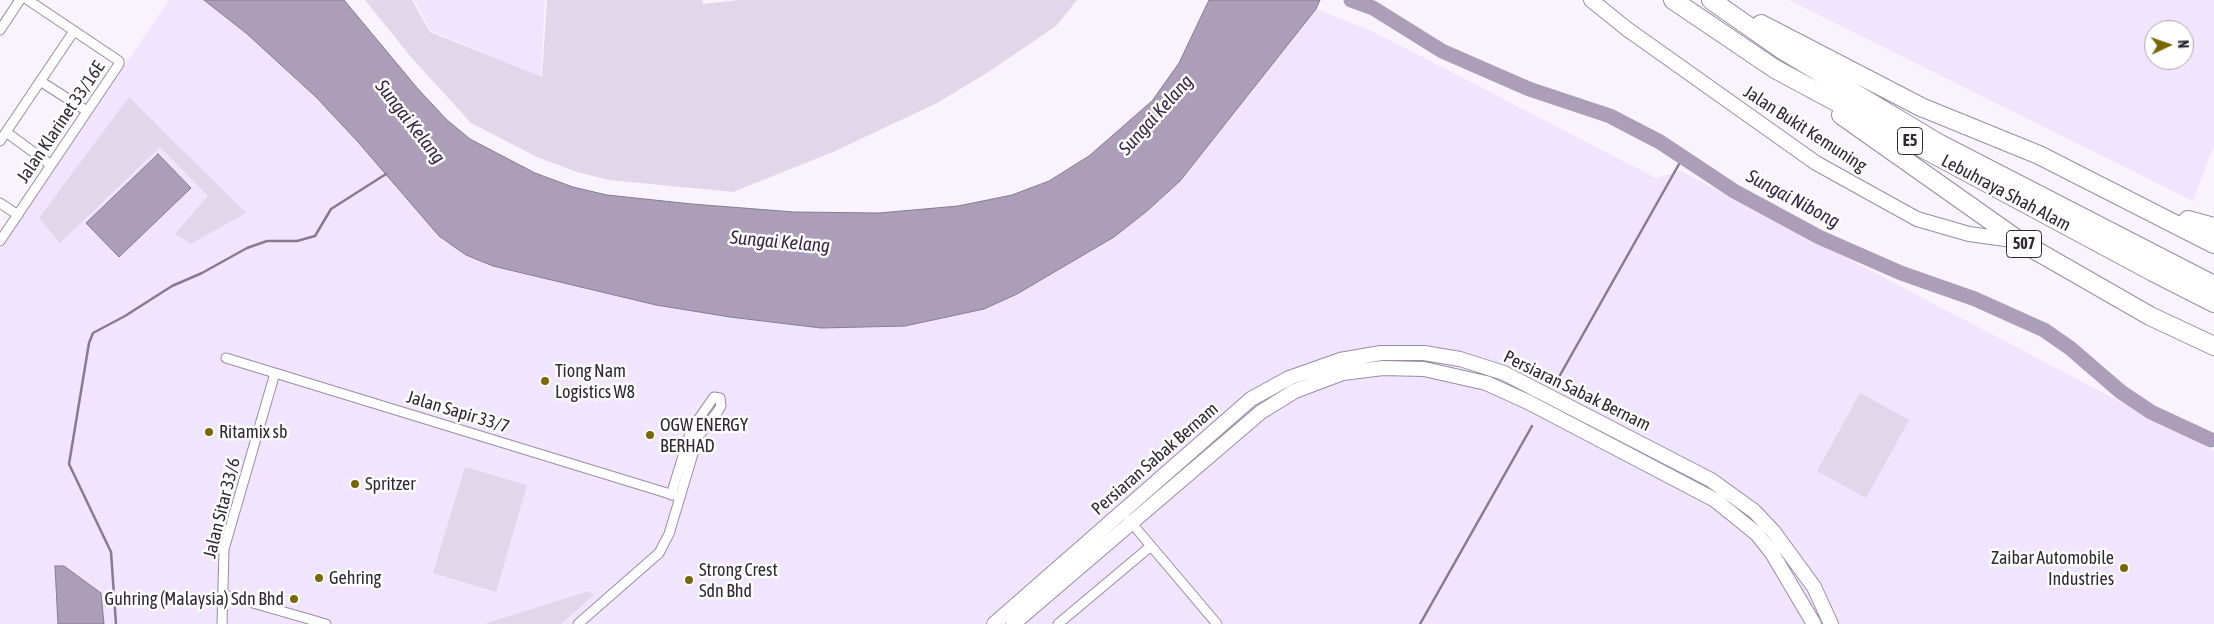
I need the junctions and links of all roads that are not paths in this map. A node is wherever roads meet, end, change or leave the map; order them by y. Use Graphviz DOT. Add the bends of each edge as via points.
graph roads {
  1 [pos="20,0"];
  2 [pos="28,0"];
  3 [pos="1591,0"];
  4 [pos="1673,0"];
  5 [pos="1712,1"];
  6 [pos="0,30"];
  7 [pos="74,31"];
  8 [pos="1775,69"];
  9 [pos="40,81"];
  10 [pos="87,111"];
  11 [pos="6,132"];
  12 [pos="0,141"];
  13 [pos="51,165"];
  14 [pos="0,203"];
  15 [pos="2144,207"];
  16 [pos="18,215"];
  17 [pos="2214,227"];
  18 [pos="0,241"];
  19 [pos="2021,242"];
  20 [pos="2214,244"];
  21 [pos="2214,254"];
  22 [pos="2156,265"];
  23 [pos="2214,285"];
  24 [pos="2214,303"];
  25 [pos="2150,316"];
  26 [pos="2173,326"];
  27 [pos="2214,334"];
  28 [pos="2214,346"];
  29 [pos="226,358"];
  30 [pos="2214,360"];
  31 [pos="276,373"];
  32 [pos="676,496"];
  33 [pos="1127,518"];
  34 [pos="1151,546"];
  35 [pos="1814,588"];
  36 [pos="222,594"];
  37 [pos="1800,597"];
  38 [pos="222,624"];
  39 [pos="326,624"];
  40 [pos="578,624"];
  41 [pos="994,624"];
  42 [pos="1013,624"];
  43 [pos="1058,624"];
  44 [pos="1217,624"];
  45 [pos="1814,624"];
  46 [pos="1831,624"];
  1 -- 6 [label="street"];
  2 -- 7 [label="street, Jalan Klarinet 33/16E"];
  3 -- 19 [label="street, Jalan Bukit Kemuning" via="1816,163 1916,219 1969,234"];
  4 -- 8 [label="highway, Lebuhraya Shah Alam / E5"];
  5 -- 15 [label="highway" via="1921,107 2039,154"];
  5 -- 22 [label="highway, Lebuhraya Shah Alam / E5" via="1784,51 1940,144"];
  7 -- 9 [label="street"];
  7 -- 10 [label="street, Jalan Klarinet 33/16E" via="119,61"];
  8 -- 19 [label="highway, 507"];
  8 -- 22 [label="highway, Lebuhraya Shah Alam / E5"];
  9 -- 10 [label="street"];
  9 -- 11 [label="street"];
  10 -- 13 [label="street, Jalan Klarinet 33/16E"];
  11 -- 12 [label="street"];
  11 -- 13 [label="street"];
  13 -- 16 [label="street, Jalan Klarinet 33/16E"];
  14 -- 16 [label="street"];
  15 -- 17 [label="highway"];
  15 -- 20 [label="highway"];
  15 -- 21 [label="highway" via="2160,223"];
  16 -- 18 [label="street, Jalan Klarinet 33/16E"];
  19 -- 25 [label="highway, 507"];
  22 -- 23 [label="highway, Lebuhraya Shah Alam / E5"];
  22 -- 24 [label="highway, Lebuhraya Shah Alam / E5"];
  25 -- 26 [label="highway, 507"];
  25 -- 27 [label="highway"];
  26 -- 28 [label="highway, 507"];
  26 -- 30 [label="highway"];
  29 -- 31 [label="street, Jalan Sapir 33/7"];
  31 -- 32 [label="street, Jalan Sapir 33/7"];
  31 -- 36 [label="street, Jalan Sitar 33/6" via="227,540"];
  32 -- 32 [label="street" via="690,430 714,398 720,398 718,411 698,437"];
  32 -- 40 [label="street" via="669,534 659,553"];
  33 -- 34 [label="street"];
  33 -- 35 [label="street, Persiaran Sabak Bernam" via="1251,399 1290,378 1340,360 1382,353 1424,353 1504,373 1711,480 1773,531"];
  33 -- 37 [label="street, Persiaran Sabak Bernam" via="1260,412 1295,391 1343,373 1383,368 1424,369 1467,377 1495,387 1715,500 1757,534"];
  33 -- 41 [label="street, Persiaran Sabak Bernam"];
  33 -- 42 [label="street, Persiaran Sabak Bernam"];
  34 -- 43 [label="street"];
  34 -- 44 [label="street"];
  35 -- 37 [label="street"];
  35 -- 46 [label="street, Persiaran Sabak Bernam"];
  36 -- 38 [label="street, Jalan Sitar 33/6"];
  36 -- 39 [label="street"];
  37 -- 45 [label="street, Persiaran Sabak Bernam"];
}
